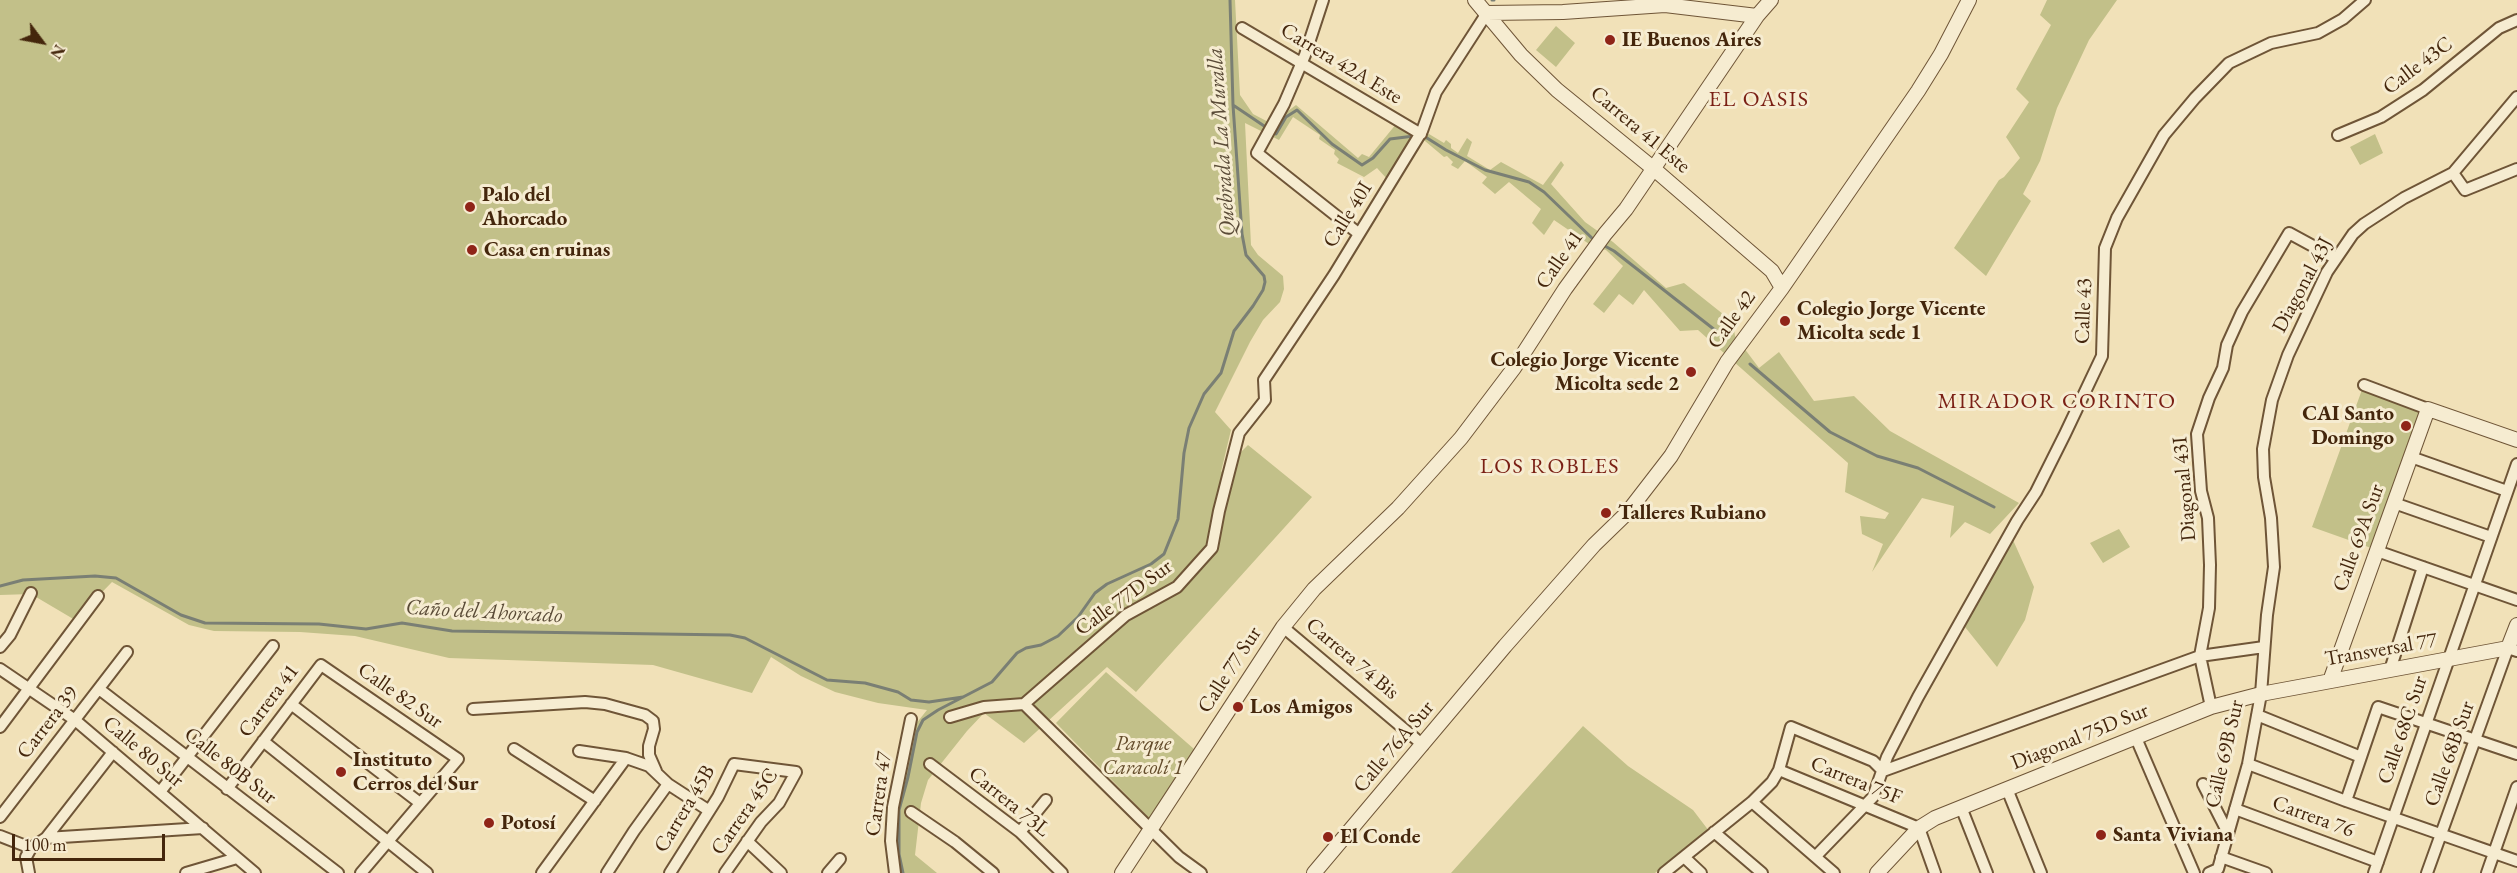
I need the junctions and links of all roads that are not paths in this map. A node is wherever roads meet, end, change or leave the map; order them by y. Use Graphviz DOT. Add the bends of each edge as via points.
graph roads {
  1 [pos="1323,0"];
  2 [pos="1475,0"];
  3 [pos="1771,0"];
  4 [pos="1969,0"];
  5 [pos="2365,0"];
  6 [pos="1487,13"];
  7 [pos="1757,16"];
  8 [pos="2517,20"];
  9 [pos="1242,28"];
  10 [pos="1301,64"];
  11 [pos="2517,97"];
  12 [pos="1421,134"];
  13 [pos="2338,135"];
  14 [pos="1654,169"];
  15 [pos="2517,169"];
  16 [pos="2453,173"];
  17 [pos="1358,233"];
  18 [pos="2335,258"];
  19 [pos="1782,288"];
  20 [pos="2364,385"];
  21 [pos="2428,409"];
  22 [pos="1239,433"];
  23 [pos="2517,440"];
  24 [pos="2411,457"];
  25 [pos="2517,464"];
  26 [pos="2507,491"];
  27 [pos="2394,503"];
  28 [pos="1370,533"];
  29 [pos="2491,537"];
  30 [pos="2377,550"];
  31 [pos="2423,567"];
  32 [pos="2475,585"];
  33 [pos="31,594"];
  34 [pos="98,596"];
  35 [pos="2517,600"];
  36 [pos="2517,625"];
  37 [pos="1283,627"];
  38 [pos="273,646"];
  39 [pos="1505,646"];
  40 [pos="2264,647"];
  41 [pos="0,648"];
  42 [pos="2513,650"];
  43 [pos="127,652"];
  44 [pos="2200,656"];
  45 [pos="2449,659"];
  46 [pos="321,664"];
  47 [pos="0,669"];
  48 [pos="2390,670"];
  49 [pos="2330,681"];
  50 [pos="29,688"];
  51 [pos="99,689"];
  52 [pos="2261,694"];
  53 [pos="291,704"];
  54 [pos="1024,704"];
  55 [pos="2211,707"];
  56 [pos="473,709"];
  57 [pos="2257,715"];
  58 [pos="950,717"];
  59 [pos="911,719"];
  60 [pos="75,720"];
  61 [pos="2426,724"];
  62 [pos="0,727"];
  63 [pos="2136,738"];
  64 [pos="2475,740"];
  65 [pos="263,741"];
  66 [pos="1424,745"];
  67 [pos="514,749"];
  68 [pos="579,751"];
  69 [pos="113,752"];
  70 [pos="2517,754"];
  71 [pos="187,757"];
  72 [pos="2361,757"];
  73 [pos="626,758"];
  74 [pos="930,764"];
  75 [pos="2248,764"];
  76 [pos="1779,770"];
  77 [pos="656,771"];
  78 [pos="1883,771"];
  79 [pos="796,772"];
  80 [pos="668,784"];
  81 [pos="2204,784"];
  82 [pos="2517,787"];
  83 [pos="227,789"];
  84 [pos="2007,789"];
  85 [pos="160,792"];
  86 [pos="1046,800"];
  87 [pos="595,801"];
  88 [pos="2346,801"];
  89 [pos="1752,802"];
  90 [pos="420,803"];
  91 [pos="1866,806"];
  92 [pos="1961,807"];
  93 [pos="2235,809"];
  94 [pos="708,810"];
  95 [pos="911,812"];
  96 [pos="0,817"];
  97 [pos="2393,818"];
  98 [pos="203,828"];
  99 [pos="1919,828"];
  100 [pos="1151,829"];
  101 [pos="1020,832"];
  102 [pos="1714,832"];
  103 [pos="2228,833"];
  104 [pos="2441,835"];
  105 [pos="0,836"];
  106 [pos="46,838"];
  107 [pos="747,841"];
  108 [pos="387,842"];
  109 [pos="31,848"];
  110 [pos="2494,853"];
  111 [pos="1816,856"];
  112 [pos="1684,857"];
  113 [pos="2222,857"];
  114 [pos="237,858"];
  115 [pos="840,859"];
  116 [pos="2517,861"];
  117 [pos="2378,862"];
  118 [pos="2213,871"];
  119 [pos="778,872"];
  120 [pos="29,873"];
  121 [pos="186,873"];
  122 [pos="255,873"];
  123 [pos="338,873"];
  124 [pos="361,873"];
  125 [pos="427,873"];
  126 [pos="542,873"];
  127 [pos="607,873"];
  128 [pos="670,873"];
  129 [pos="725,873"];
  130 [pos="828,873"];
  131 [pos="895,873"];
  132 [pos="993,873"];
  133 [pos="1062,873"];
  134 [pos="1122,873"];
  135 [pos="1201,873"];
  136 [pos="1314,873"];
  137 [pos="1664,873"];
  138 [pos="1701,873"];
  139 [pos="1762,873"];
  140 [pos="1834,873"];
  141 [pos="1877,873"];
  142 [pos="1935,873"];
  143 [pos="1987,873"];
  144 [pos="2041,873"];
  145 [pos="2194,873"];
  146 [pos="2266,873"];
  147 [pos="2374,873"];
  148 [pos="2427,873"];
  149 [pos="2487,873"];
  1 -- 10 [label="street"];
  2 -- 6 [label="street, Carrera 41 Este"];
  3 -- 7 [label="street, Calle 41"];
  4 -- 19 [label="street, Calle 42" via="1918,91"];
  5 -- 78 [label="street, Calle 43" via="2318,33 2271,43 2229,63 2164,135 2117,218 2105,248 2102,356 2036,492 1921,692"];
  6 -- 7 [label="street" via="1519,7 1563,12 1665,4"];
  6 -- 12 [label="street, Calle 40I" via="1437,92"];
  6 -- 14 [label="street, Carrera 41 Este" via="1521,55 1557,90"];
  7 -- 14 [label="street, Calle 41"];
  8 -- 13 [label="street, Calle 43C" via="2499,28 2423,90 2381,117"];
  9 -- 10 [label="street, Carrera 42A Este"];
  10 -- 12 [label="street, Carrera 42A Este"];
  10 -- 17 [label="street" via="1257,153"];
  11 -- 16 [label="street, Diagonal 43J"];
  12 -- 17 [label="street, Calle 40I"];
  14 -- 19 [label="street, Carrera 41 Este" via="1772,271"];
  14 -- 28 [label="street, Calle 41" via="1461,438"];
  15 -- 16 [label="street" via="2465,190"];
  16 -- 18 [label="street, Diagonal 43J" via="2364,224"];
  17 -- 22 [label="street, Calle 40I" via="1264,380 1265,400"];
  18 -- 40 [label="street, Diagonal 43J" via="2288,355 2272,400 2263,449 2274,545"];
  18 -- 44 [label="street, Diagonal 43I" via="2289,233 2241,312 2209,398 2197,434 2210,565"];
  19 -- 39 [label="street, Calle 42" via="1721,371 1671,456 1627,513"];
  20 -- 21 [label="street"];
  21 -- 23 [label="street"];
  21 -- 24 [label="street, Calle 69A Sur"];
  22 -- 54 [label="street, Calle 77D Sur" via="1212,548 1177,587 1126,615"];
  24 -- 26 [label="street"];
  24 -- 27 [label="street, Calle 69A Sur"];
  25 -- 26 [label="street, Calle 68C Sur"];
  26 -- 29 [label="street, Calle 68C Sur"];
  27 -- 29 [label="street"];
  27 -- 30 [label="street, Calle 69A Sur"];
  28 -- 37 [label="street, Calle 77 Sur" via="1314,589"];
  29 -- 32 [label="street, Calle 68C Sur"];
  30 -- 31 [label="street"];
  30 -- 49 [label="street, Calle 69A Sur"];
  31 -- 32 [label="street"];
  31 -- 48 [label="street"];
  32 -- 35 [label="street"];
  32 -- 45 [label="street, Calle 68C Sur"];
  33 -- 41 [label="street"];
  34 -- 50 [label="street"];
  36 -- 42 [label="street"];
  37 -- 66 [label="street, Carrera 74 Bis"];
  37 -- 100 [label="street, Calle 77 Sur"];
  38 -- 71 [label="street, Carrera 41"];
  39 -- 66 [label="street, Calle 76A Sur"];
  40 -- 44 [label="street"];
  40 -- 52 [label="street, Calle 69B Sur"];
  42 -- 45 [label="street, Transversal 77"];
  42 -- 64 [label="street, Calle 68B Sur"];
  43 -- 51 [label="street, Carrera 39"];
  44 -- 55 [label="street"];
  44 -- 78 [label="street"];
  45 -- 48 [label="street, Transversal 77"];
  45 -- 61 [label="street, Calle 68C Sur"];
  46 -- 53 [label="street, Carrera 41"];
  46 -- 90 [label="street, Calle 82 Sur" via="458,759"];
  47 -- 50 [label="street, Calle 80 Sur"];
  48 -- 49 [label="street, Transversal 77"];
  49 -- 52 [label="street, Transversal 77"];
  50 -- 60 [label="street, Calle 80 Sur"];
  50 -- 62 [label="street"];
  51 -- 60 [label="street, Carrera 39"];
  51 -- 71 [label="street, Calle 80B Sur"];
  52 -- 55 [label="street, Diagonal 75D Sur"];
  52 -- 57 [label="street, Calle 69B Sur"];
  53 -- 65 [label="street, Carrera 41"];
  53 -- 90 [label="street"];
  54 -- 58 [label="street" via="984,707"];
  54 -- 100 [label="street"];
  55 -- 63 [label="street, Diagonal 75D Sur"];
  56 -- 77 [label="street" via="585,702 645,715 653,721 649,746"];
  57 -- 72 [label="street"];
  57 -- 75 [label="street, Calle 69B Sur"];
  59 -- 131 [label="street, Carrera 47" via="893,807 891,842"];
  60 -- 69 [label="street, Calle 80 Sur"];
  60 -- 96 [label="street, Carrera 39"];
  61 -- 64 [label="street"];
  61 -- 72 [label="street" via="2378,707"];
  61 -- 97 [label="street, Calle 68C Sur"];
  63 -- 84 [label="street, Diagonal 75D Sur"];
  63 -- 145 [label="street"];
  64 -- 70 [label="street"];
  64 -- 104 [label="street, Calle 68B Sur"];
  65 -- 83 [label="street, Carrera 41"];
  65 -- 108 [label="street"];
  66 -- 136 [label="street, Calle 76A Sur"];
  67 -- 87 [label="street"];
  68 -- 73 [label="street"];
  69 -- 85 [label="street, Calle 80 Sur"];
  69 -- 106 [label="street"];
  71 -- 83 [label="street, Calle 80B Sur"];
  71 -- 85 [label="street, Carrera 41"];
  72 -- 88 [label="street"];
  73 -- 77 [label="street"];
  73 -- 87 [label="street"];
  74 -- 101 [label="street, Carrera 73L"];
  75 -- 88 [label="street"];
  75 -- 93 [label="street, Calle 69B Sur"];
  76 -- 78 [label="street" via="1791,727 1873,761"];
  76 -- 89 [label="street"];
  76 -- 91 [label="street, Carrera 75F"];
  77 -- 80 [label="street"];
  78 -- 91 [label="street, Calle 43"];
  79 -- 94 [label="street, Carrera 45B" via="734,764"];
  79 -- 107 [label="street, Carrera 45C" via="779,803"];
  80 -- 94 [label="street"];
  80 -- 127 [label="street"];
  81 -- 103 [label="street"];
  82 -- 110 [label="street"];
  83 -- 123 [label="street, Calle 80B Sur"];
  84 -- 92 [label="street, Diagonal 75D Sur"];
  84 -- 144 [label="street"];
  85 -- 98 [label="street, Calle 80 Sur"];
  86 -- 101 [label="street"];
  87 -- 126 [label="street"];
  88 -- 97 [label="street"];
  89 -- 102 [label="street"];
  89 -- 111 [label="street"];
  90 -- 108 [label="street"];
  91 -- 99 [label="street, Carrera 75F"];
  91 -- 111 [label="street, Calle 43"];
  92 -- 99 [label="street, Diagonal 75D Sur"];
  92 -- 143 [label="street"];
  93 -- 103 [label="street, Calle 69B Sur"];
  93 -- 117 [label="street, Carrera 76"];
  94 -- 128 [label="street, Carrera 45B"];
  95 -- 132 [label="street"];
  97 -- 104 [label="street"];
  97 -- 117 [label="street, Calle 68C Sur"];
  98 -- 106 [label="street"];
  98 -- 114 [label="street, Calle 80 Sur"];
  99 -- 141 [label="street, Diagonal 75D Sur"];
  99 -- 142 [label="street"];
  100 -- 134 [label="street, Calle 77 Sur"];
  100 -- 135 [label="street"];
  101 -- 133 [label="street, Carrera 73L"];
  102 -- 112 [label="street"];
  102 -- 139 [label="street"];
  103 -- 113 [label="street, Calle 69B Sur"];
  104 -- 110 [label="street"];
  104 -- 148 [label="street, Calle 68B Sur"];
  105 -- 109 [label="street"];
  106 -- 109 [label="street"];
  107 -- 119 [label="street"];
  107 -- 129 [label="street, Carrera 45C"];
  108 -- 124 [label="street"];
  108 -- 125 [label="street"];
  109 -- 120 [label="street" via="26,857"];
  110 -- 116 [label="street"];
  110 -- 149 [label="street"];
  111 -- 140 [label="street"];
  112 -- 137 [label="street"];
  112 -- 138 [label="street"];
  113 -- 118 [label="street, Calle 69B Sur"];
  113 -- 146 [label="street"];
  114 -- 121 [label="street"];
  114 -- 122 [label="street, Calle 80 Sur"];
  115 -- 130 [label="street"];
  117 -- 147 [label="street, Calle 68C Sur"];
}
